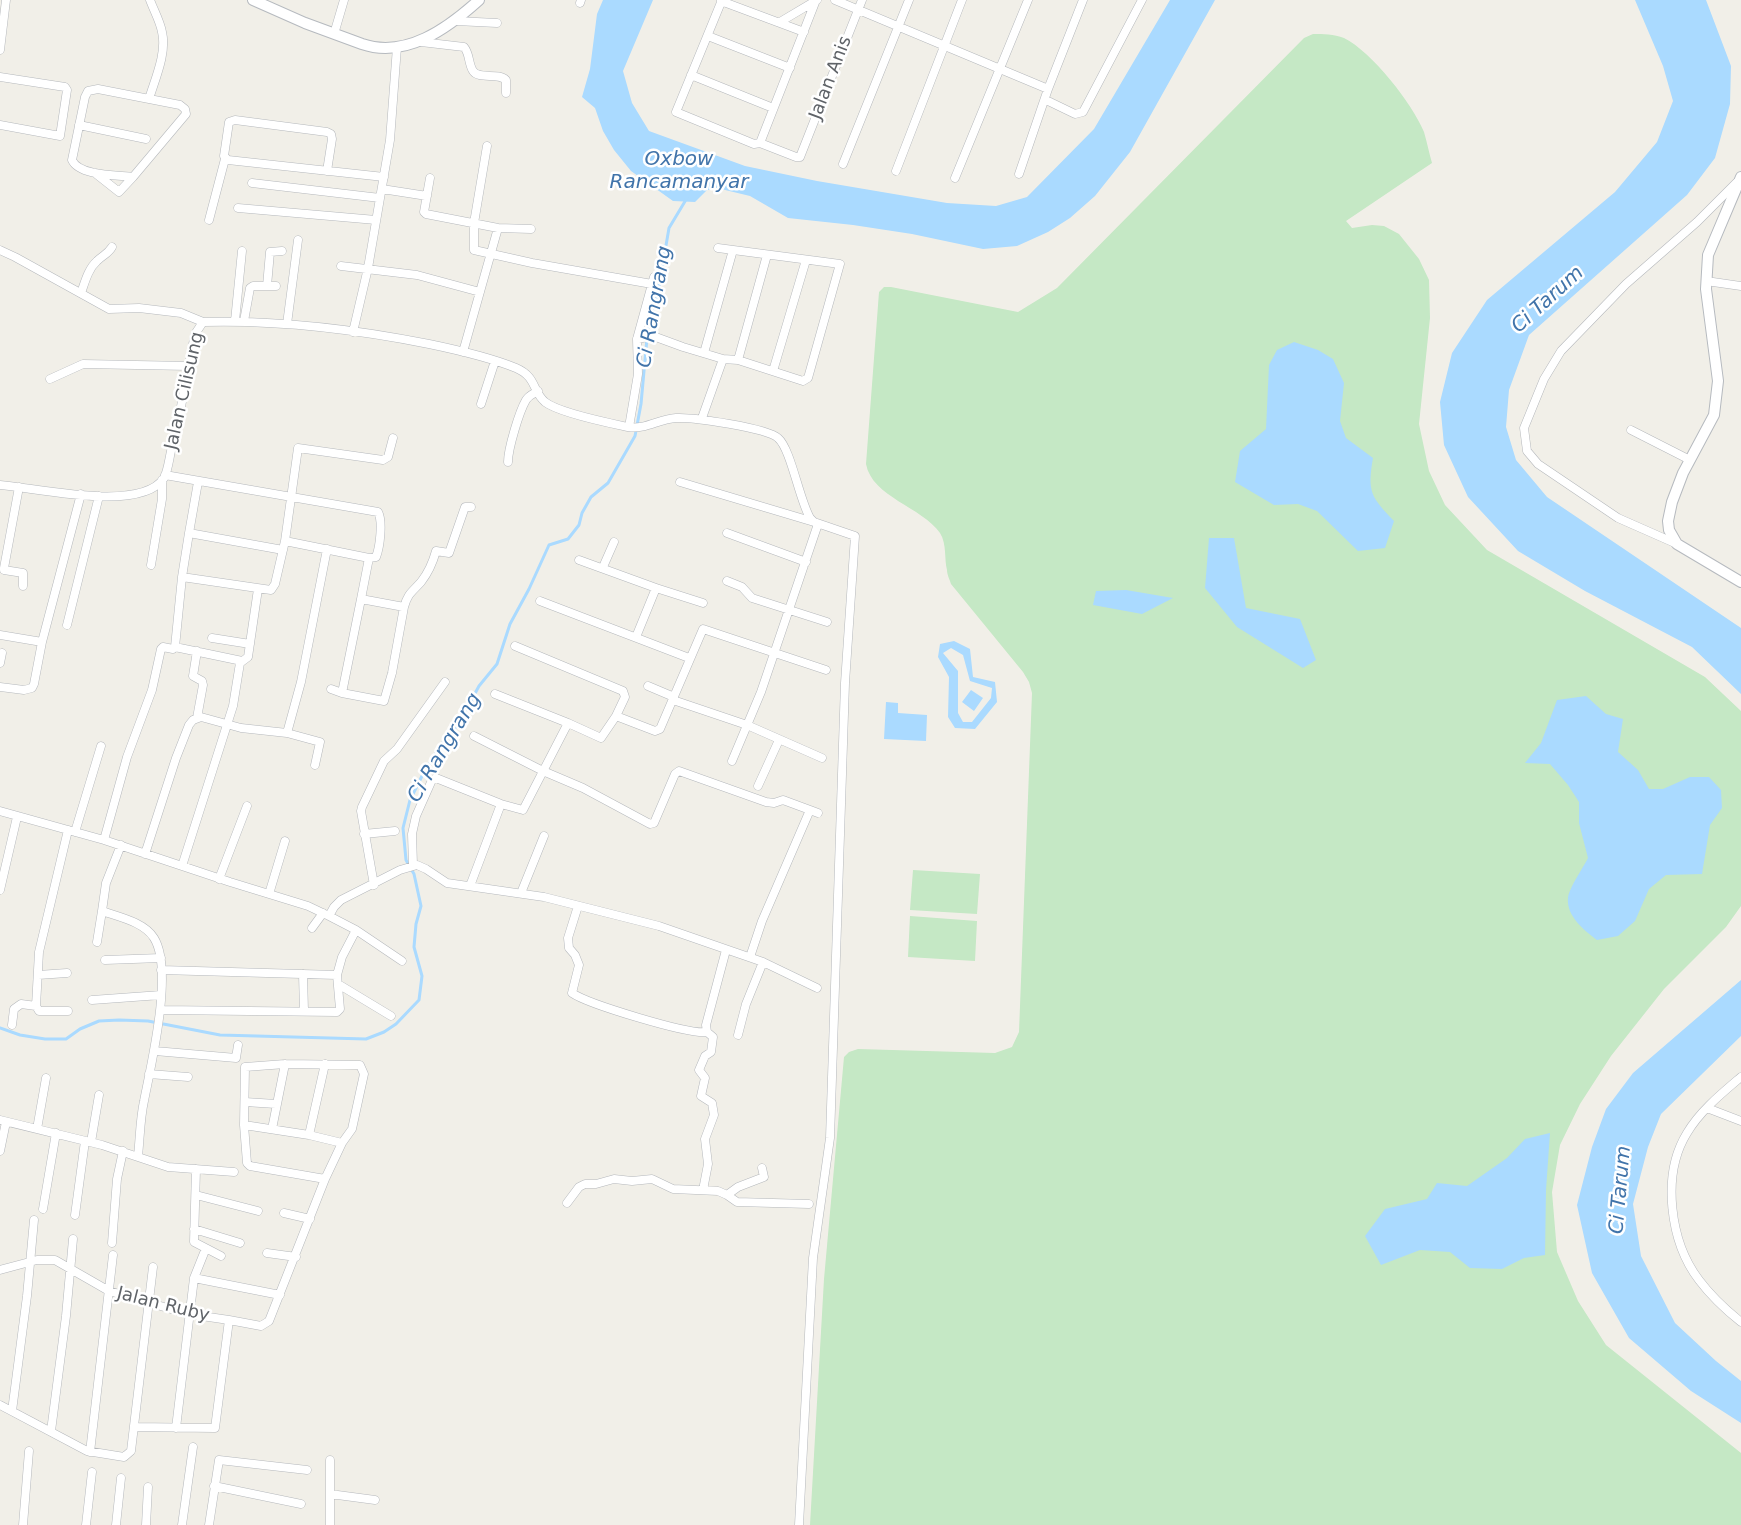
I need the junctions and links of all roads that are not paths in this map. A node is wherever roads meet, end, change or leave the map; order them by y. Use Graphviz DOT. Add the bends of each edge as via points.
graph roads {
  1 [pos="6,0"];
  2 [pos="150,0"];
  3 [pos="253,0"];
  4 [pos="344,0"];
  5 [pos="479,0"];
  6 [pos="817,0"];
  7 [pos="835,0"];
  8 [pos="862,0"];
  9 [pos="909,0"];
  10 [pos="962,0"];
  11 [pos="1028,0"];
  12 [pos="1083,0"];
  13 [pos="1142,0"];
  14 [pos="722,1"];
  15 [pos="858,10"];
  16 [pos="456,21"];
  17 [pos="780,22"];
  18 [pos="497,23"];
  19 [pos="899,26"];
  20 [pos="804,32"];
  21 [pos="334,34"];
  22 [pos="708,36"];
  23 [pos="420,42"];
  24 [pos="943,45"];
  25 [pos="397,47"];
  26 [pos="0,50"];
  27 [pos="790,68"];
  28 [pos="999,68"];
  29 [pos="692,75"];
  30 [pos="0,77"];
  31 [pos="1048,89"];
  32 [pos="506,93"];
  33 [pos="149,99"];
  34 [pos="1046,99"];
  35 [pos="773,108"];
  36 [pos="80,125"];
  37 [pos="0,126"];
  38 [pos="146,139"];
  39 [pos="760,143"];
  40 [pos="487,146"];
  41 [pos="225,159"];
  42 [pos="843,164"];
  43 [pos="327,171"];
  44 [pos="896,171"];
  45 [pos="95,173"];
  46 [pos="1018,174"];
  47 [pos="134,177"];
  48 [pos="384,177"];
  49 [pos="430,178"];
  50 [pos="955,178"];
  51 [pos="1740,178"];
  52 [pos="252,183"];
  53 [pos="381,194"];
  54 [pos="427,196"];
  55 [pos="238,208"];
  56 [pos="209,220"];
  57 [pos="376,220"];
  58 [pos="474,223"];
  59 [pos="498,228"];
  60 [pos="531,230"];
  61 [pos="298,240"];
  62 [pos="111,247"];
  63 [pos="718,248"];
  64 [pos="0,250"];
  65 [pos="282,250"];
  66 [pos="733,250"];
  67 [pos="242,251"];
  68 [pos="490,254"];
  69 [pos="767,255"];
  70 [pos="806,260"];
  71 [pos="341,266"];
  72 [pos="368,268"];
  73 [pos="1706,281"];
  74 [pos="1741,286"];
  75 [pos="480,292"];
  76 [pos="81,293"];
  77 [pos="240,321"];
  78 [pos="203,322"];
  79 [pos="287,324"];
  80 [pos="353,332"];
  81 [pos="645,337"];
  82 [pos="463,352"];
  83 [pos="704,353"];
  84 [pos="723,359"];
  85 [pos="738,360"];
  86 [pos="495,361"];
  87 [pos="189,366"];
  88 [pos="773,371"];
  89 [pos="50,379"];
  90 [pos="538,391"];
  91 [pos="481,404"];
  92 [pos="702,418"];
  93 [pos="632,428"];
  94 [pos="1631,430"];
  95 [pos="393,438"];
  96 [pos="1690,460"];
  97 [pos="508,462"];
  98 [pos="164,477"];
  99 [pos="198,482"];
  100 [pos="680,482"];
  101 [pos="0,485"];
  102 [pos="19,487"];
  103 [pos="81,494"];
  104 [pos="99,496"];
  105 [pos="290,498"];
  106 [pos="471,507"];
  107 [pos="816,523"];
  108 [pos="189,533"];
  109 [pos="727,533"];
  110 [pos="285,541"];
  111 [pos="614,542"];
  112 [pos="1677,544"];
  113 [pos="327,549"];
  114 [pos="283,550"];
  115 [pos="369,558"];
  116 [pos="579,560"];
  117 [pos="806,562"];
  118 [pos="151,565"];
  119 [pos="603,567"];
  120 [pos="182,577"];
  121 [pos="728,581"];
  122 [pos="1741,582"];
  123 [pos="23,586"];
  124 [pos="656,588"];
  125 [pos="258,589"];
  126 [pos="361,599"];
  127 [pos="540,601"];
  128 [pos="703,603"];
  129 [pos="404,607"];
  130 [pos="790,610"];
  131 [pos="827,622"];
  132 [pos="68,625"];
  133 [pos="0,635"];
  134 [pos="636,637"];
  135 [pos="212,638"];
  136 [pos="42,642"];
  137 [pos="250,644"];
  138 [pos="515,646"];
  139 [pos="175,647"];
  140 [pos="197,651"];
  141 [pos="775,652"];
  142 [pos="2,653"];
  143 [pos="689,658"];
  144 [pos="242,661"];
  145 [pos="0,663"];
  146 [pos="826,670"];
  147 [pos="445,682"];
  148 [pos="648,686"];
  149 [pos="0,687"];
  150 [pos="331,689"];
  151 [pos="342,693"];
  152 [pos="495,694"];
  153 [pos="674,698"];
  154 [pos="616,716"];
  155 [pos="197,718"];
  156 [pos="568,723"];
  157 [pos="227,725"];
  158 [pos="747,725"];
  159 [pos="287,733"];
  160 [pos="474,736"];
  161 [pos="779,740"];
  162 [pos="101,746"];
  163 [pos="822,758"];
  164 [pos="732,761"];
  165 [pos="315,765"];
  166 [pos="543,771"];
  167 [pos="758,786"];
  168 [pos="501,804"];
  169 [pos="247,806"];
  170 [pos="0,811"];
  171 [pos="17,817"];
  172 [pos="72,831"];
  173 [pos="395,831"];
  174 [pos="364,834"];
  175 [pos="544,836"];
  176 [pos="104,840"];
  177 [pos="285,841"];
  178 [pos="121,845"];
  179 [pos="145,854"];
  180 [pos="411,865"];
  181 [pos="182,866"];
  182 [pos="219,879"];
  183 [pos="374,885"];
  184 [pos="470,886"];
  185 [pos="0,890"];
  186 [pos="522,893"];
  187 [pos="269,894"];
  188 [pos="578,906"];
  189 [pos="102,911"];
  190 [pos="326,914"];
  191 [pos="312,928"];
  192 [pos="356,930"];
  193 [pos="97,942"];
  194 [pos="726,950"];
  195 [pos="160,956"];
  196 [pos="750,957"];
  197 [pos="105,960"];
  198 [pos="402,961"];
  199 [pos="763,962"];
  200 [pos="161,970"];
  201 [pos="67,973"];
  202 [pos="303,974"];
  203 [pos="38,975"];
  204 [pos="337,975"];
  205 [pos="338,984"];
  206 [pos="817,988"];
  207 [pos="161,995"];
  208 [pos="92,1000"];
  209 [pos="36,1006"];
  210 [pos="68,1011"];
  211 [pos="304,1011"];
  212 [pos="160,1014"];
  213 [pos="391,1016"];
  214 [pos="12,1024"];
  215 [pos="707,1032"];
  216 [pos="738,1035"];
  217 [pos="238,1046"];
  218 [pos="154,1051"];
  219 [pos="285,1064"];
  220 [pos="326,1064"];
  221 [pos="149,1074"];
  222 [pos="188,1077"];
  223 [pos="1741,1077"];
  224 [pos="46,1078"];
  225 [pos="99,1095"];
  226 [pos="245,1102"];
  227 [pos="276,1104"];
  228 [pos="1707,1108"];
  229 [pos="3,1121"];
  230 [pos="1741,1121"];
  231 [pos="244,1125"];
  232 [pos="37,1129"];
  233 [pos="272,1129"];
  234 [pos="56,1133"];
  235 [pos="309,1135"];
  236 [pos="88,1141"];
  237 [pos="342,1143"];
  238 [pos="0,1151"];
  239 [pos="123,1151"];
  240 [pos="138,1156"];
  241 [pos="762,1168"];
  242 [pos="196,1169"];
  243 [pos="234,1172"];
  244 [pos="325,1179"];
  245 [pos="703,1190"];
  246 [pos="196,1195"];
  247 [pos="727,1195"];
  248 [pos="567,1203"];
  249 [pos="809,1204"];
  250 [pos="43,1209"];
  251 [pos="258,1211"];
  252 [pos="284,1213"];
  253 [pos="75,1215"];
  254 [pos="310,1219"];
  255 [pos="34,1220"];
  256 [pos="194,1229"];
  257 [pos="73,1239"];
  258 [pos="112,1243"];
  259 [pos="240,1243"];
  260 [pos="267,1252"];
  261 [pos="204,1253"];
  262 [pos="113,1255"];
  263 [pos="221,1256"];
  264 [pos="296,1257"];
  265 [pos="30,1262"];
  266 [pos="153,1267"];
  267 [pos="70,1268"];
  268 [pos="0,1270"];
  269 [pos="194,1278"];
  270 [pos="109,1291"];
  271 [pos="280,1295"];
  272 [pos="150,1304"];
  273 [pos="188,1314"];
  274 [pos="229,1320"];
  275 [pos="1741,1322"];
  276 [pos="0,1405"];
  277 [pos="12,1411"];
  278 [pos="134,1427"];
  279 [pos="176,1428"];
  280 [pos="51,1431"];
  281 [pos="193,1447"];
  282 [pos="29,1451"];
  283 [pos="90,1452"];
  284 [pos="330,1460"];
  285 [pos="307,1470"];
  286 [pos="92,1472"];
  287 [pos="121,1479"];
  288 [pos="148,1486"];
  289 [pos="214,1486"];
  290 [pos="330,1494"];
  291 [pos="375,1500"];
  292 [pos="301,1504"];
  293 [pos="23,1525"];
  294 [pos="86,1525"];
  295 [pos="116,1525"];
  296 [pos="146,1525"];
  297 [pos="182,1525"];
  298 [pos="209,1525"];
  299 [pos="330,1525"];
  300 [pos="799,1525"];
  1 -- 26 [label="street"];
  2 -- 33 [label="street" via="163,40"];
  3 -- 21 [label="street"];
  4 -- 21 [label="street"];
  5 -- 16 [label="street"];
  6 -- 17 [label="street"];
  6 -- 20 [label="street"];
  7 -- 15 [label="street"];
  8 -- 15 [label="street, Jalan Anis"];
  9 -- 19 [label="street"];
  10 -- 24 [label="street"];
  11 -- 28 [label="street"];
  12 -- 31 [label="street"];
  13 -- 34 [label="street" via="1083,112 1075,114"];
  14 -- 17 [label="street"];
  14 -- 22 [label="street"];
  15 -- 19 [label="street"];
  15 -- 39 [label="street, Jalan Anis" via="800,157"];
  16 -- 18 [label="street"];
  16 -- 23 [label="street"];
  17 -- 20 [label="street"];
  19 -- 24 [label="street"];
  19 -- 42 [label="street"];
  20 -- 27 [label="street"];
  21 -- 25 [label="street" via="371,47"];
  22 -- 27 [label="street"];
  22 -- 29 [label="street"];
  23 -- 25 [label="street"];
  23 -- 32 [label="street" via="464,47 473,70 477,74 502,76"];
  24 -- 28 [label="street"];
  24 -- 44 [label="street"];
  25 -- 48 [label="street"];
  27 -- 35 [label="street"];
  28 -- 31 [label="street"];
  28 -- 50 [label="street"];
  29 -- 35 [label="street"];
  29 -- 39 [label="street" via="676,112 752,144"];
  30 -- 37 [label="street" via="67,90 60,136"];
  31 -- 34 [label="street"];
  33 -- 36 [label="street" via="98,89 88,91"];
  33 -- 47 [label="street" via="180,105 186,114"];
  34 -- 46 [label="street"];
  35 -- 39 [label="street"];
  36 -- 38 [label="street"];
  36 -- 45 [label="street" via="72,160 74,165"];
  40 -- 58 [label="street"];
  41 -- 43 [label="street"];
  41 -- 43 [label="street" via="229,122 247,122 331,134"];
  41 -- 56 [label="street"];
  43 -- 48 [label="street"];
  45 -- 47 [label="street"];
  45 -- 47 [label="street" via="118,192"];
  48 -- 53 [label="street"];
  49 -- 54 [label="street"];
  51 -- 73 [label="street" via="1708,255"];
  51 -- 112 [label="street" via="1626,284 1561,351 1544,379 1524,428 1527,451 1538,464 1618,518"];
  52 -- 53 [label="street"];
  53 -- 54 [label="street"];
  53 -- 57 [label="street"];
  54 -- 58 [label="street" via="426,214"];
  55 -- 57 [label="street"];
  57 -- 72 [label="street"];
  58 -- 59 [label="street"];
  58 -- 68 [label="street" via="474,250"];
  59 -- 60 [label="street"];
  59 -- 68 [label="street"];
  61 -- 79 [label="street"];
  62 -- 76 [label="street" via="89,272"];
  63 -- 66 [label="street"];
  64 -- 76 [label="street"];
  65 -- 77 [label="street" via="270,252 272,286 253,286 248,290"];
  66 -- 69 [label="street"];
  66 -- 83 [label="street"];
  67 -- 77 [label="street"];
  68 -- 75 [label="street"];
  68 -- 81 [label="street" via="653,281"];
  69 -- 70 [label="street"];
  69 -- 85 [label="street"];
  70 -- 88 [label="street"];
  70 -- 88 [label="street" via="840,265 808,378 803,381"];
  71 -- 72 [label="street"];
  72 -- 75 [label="street" via="417,275"];
  72 -- 80 [label="street"];
  73 -- 74 [label="street"];
  73 -- 96 [label="street" via="1718,396 1714,415"];
  75 -- 82 [label="street"];
  76 -- 78 [label="street" via="112,310 139,308 181,313"];
  77 -- 78 [label="street, Jalan Cilisung"];
  77 -- 79 [label="street, Jalan Cilisung"];
  78 -- 87 [label="street, Jalan Cilisung" via="195,334"];
  79 -- 80 [label="street, Jalan Cilisung"];
  80 -- 82 [label="street, Jalan Cilisung"];
  81 -- 83 [label="street"];
  81 -- 93 [label="street" via="636,348 638,374"];
  82 -- 86 [label="street, Jalan Cilisung"];
  83 -- 84 [label="street"];
  84 -- 85 [label="street"];
  84 -- 92 [label="street"];
  85 -- 88 [label="street"];
  86 -- 90 [label="street, Jalan Cilisung" via="525,373"];
  86 -- 91 [label="street"];
  87 -- 89 [label="street" via="83,363"];
  87 -- 98 [label="street, Jalan Cilisung"];
  90 -- 93 [label="street, Jalan Cilisung" via="545,402 562,410"];
  90 -- 97 [label="street" via="523,408"];
  92 -- 93 [label="street, Jalan Cilisung" via="674,418"];
  92 -- 107 [label="street, Jalan Cilisung" via="778,437 806,511"];
  94 -- 96 [label="street"];
  95 -- 105 [label="street" via="385,460 298,448"];
  96 -- 112 [label="street" via="1668,521"];
  98 -- 99 [label="street"];
  98 -- 104 [label="street" via="149,490 135,495"];
  98 -- 118 [label="street, Jalan Cilisung"];
  99 -- 105 [label="street"];
  99 -- 108 [label="street"];
  100 -- 107 [label="street"];
  101 -- 102 [label="street"];
  102 -- 103 [label="street"];
  102 -- 123 [label="street" via="4,570 23,573"];
  103 -- 104 [label="street"];
  103 -- 136 [label="street"];
  104 -- 132 [label="street"];
  105 -- 110 [label="street"];
  105 -- 115 [label="street" via="379,513 379,546 376,557"];
  106 -- 129 [label="street" via="465,507 449,553 436,551 431,566 409,593"];
  107 -- 117 [label="street"];
  107 -- 300 [label="street" via="855,536 845,683 830,1138 813,1258"];
  108 -- 114 [label="street"];
  108 -- 120 [label="street"];
  109 -- 117 [label="street"];
  110 -- 113 [label="street"];
  110 -- 114 [label="street"];
  111 -- 119 [label="street"];
  112 -- 122 [label="street"];
  113 -- 115 [label="street"];
  113 -- 159 [label="street"];
  114 -- 125 [label="street" via="274,587"];
  115 -- 126 [label="street"];
  116 -- 119 [label="street"];
  117 -- 130 [label="street"];
  119 -- 124 [label="street"];
  120 -- 125 [label="street"];
  120 -- 139 [label="street"];
  121 -- 130 [label="street" via="742,587 752,598"];
  124 -- 128 [label="street"];
  124 -- 134 [label="street"];
  125 -- 137 [label="street"];
  126 -- 129 [label="street"];
  126 -- 151 [label="street"];
  127 -- 134 [label="street"];
  129 -- 151 [label="street" via="386,699"];
  130 -- 131 [label="street"];
  130 -- 141 [label="street"];
  133 -- 136 [label="street"];
  134 -- 143 [label="street"];
  135 -- 137 [label="street"];
  136 -- 149 [label="street" via="32,688"];
  137 -- 144 [label="street" via="248,657"];
  138 -- 154 [label="street" via="623,691 625,697"];
  139 -- 140 [label="street"];
  139 -- 176 [label="street" via="160,649 157,674 127,757"];
  140 -- 144 [label="street"];
  140 -- 155 [label="street" via="193,676 203,685"];
  141 -- 143 [label="street" via="704,629"];
  141 -- 146 [label="street"];
  141 -- 158 [label="street"];
  142 -- 145 [label="street"];
  143 -- 153 [label="street"];
  144 -- 157 [label="street"];
  147 -- 174 [label="street" via="379,770 361,811"];
  148 -- 153 [label="street"];
  150 -- 151 [label="street"];
  152 -- 156 [label="street"];
  153 -- 154 [label="street" via="657,730"];
  153 -- 158 [label="street"];
  154 -- 156 [label="street" via="601,738"];
  155 -- 157 [label="street"];
  155 -- 179 [label="street" via="189,725"];
  156 -- 166 [label="street"];
  157 -- 159 [label="street"];
  157 -- 181 [label="street"];
  158 -- 161 [label="street"];
  158 -- 164 [label="street"];
  159 -- 165 [label="street" via="320,742"];
  160 -- 166 [label="street"];
  161 -- 163 [label="street"];
  161 -- 167 [label="street"];
  162 -- 172 [label="street"];
  166 -- 168 [label="street" via="523,810"];
  166 -- 196 [label="street" via="652,824 679,771 766,802 783,800 814,811 762,921"];
  168 -- 180 [label="street" via="433,779 416,816"];
  168 -- 184 [label="street"];
  169 -- 182 [label="street"];
  170 -- 171 [label="street"];
  171 -- 172 [label="street"];
  171 -- 185 [label="street"];
  172 -- 176 [label="street"];
  172 -- 203 [label="street" via="39,952"];
  173 -- 174 [label="street"];
  174 -- 183 [label="street"];
  175 -- 186 [label="street"];
  176 -- 178 [label="street"];
  177 -- 187 [label="street"];
  178 -- 179 [label="street"];
  178 -- 189 [label="street" via="106,882"];
  179 -- 181 [label="street"];
  180 -- 183 [label="street"];
  180 -- 184 [label="street" via="426,869 447,883"];
  181 -- 182 [label="street"];
  182 -- 187 [label="street"];
  183 -- 190 [label="street" via="341,900"];
  184 -- 186 [label="street"];
  186 -- 188 [label="street"];
  187 -- 190 [label="street"];
  188 -- 194 [label="street" via="659,926"];
  188 -- 215 [label="street" via="568,938 579,965 572,993 668,1026"];
  189 -- 193 [label="street"];
  189 -- 195 [label="street" via="140,925 152,935"];
  190 -- 191 [label="street"];
  190 -- 192 [label="street"];
  192 -- 198 [label="street"];
  192 -- 204 [label="street"];
  194 -- 196 [label="street"];
  194 -- 215 [label="street"];
  195 -- 197 [label="street"];
  195 -- 200 [label="street"];
  196 -- 199 [label="street"];
  199 -- 206 [label="street"];
  199 -- 216 [label="street"];
  200 -- 202 [label="street"];
  200 -- 207 [label="street"];
  201 -- 203 [label="street"];
  202 -- 204 [label="street"];
  202 -- 211 [label="street"];
  203 -- 209 [label="street"];
  204 -- 205 [label="street"];
  205 -- 211 [label="street" via="338,1011"];
  205 -- 213 [label="street"];
  207 -- 208 [label="street"];
  207 -- 212 [label="street"];
  209 -- 210 [label="street" via="39,1011"];
  209 -- 214 [label="street" via="17,1006"];
  211 -- 212 [label="street"];
  212 -- 218 [label="street"];
  215 -- 245 [label="street" via="713,1038 711,1053 705,1055 699,1069 705,1078 700,1094 712,1103 714,1112 705,1139 708,1164"];
  217 -- 218 [label="street" via="236,1058"];
  218 -- 221 [label="street"];
  219 -- 220 [label="street"];
  219 -- 226 [label="street" via="245,1067"];
  219 -- 227 [label="street"];
  220 -- 235 [label="street"];
  220 -- 237 [label="street" via="359,1064 364,1071 352,1129"];
  221 -- 222 [label="street"];
  221 -- 240 [label="street"];
  223 -- 228 [label="street"];
  224 -- 232 [label="street"];
  225 -- 236 [label="street"];
  226 -- 227 [label="street"];
  226 -- 231 [label="street"];
  227 -- 233 [label="street"];
  228 -- 230 [label="street"];
  228 -- 275 [label="street" via="1686,1134 1679,1150 1671,1184 1673,1219 1698,1280"];
  229 -- 232 [label="street"];
  229 -- 238 [label="street"];
  231 -- 233 [label="street"];
  231 -- 244 [label="street" via="246,1161 250,1166"];
  232 -- 234 [label="street"];
  233 -- 235 [label="street"];
  234 -- 236 [label="street"];
  234 -- 250 [label="street"];
  235 -- 237 [label="street"];
  236 -- 239 [label="street"];
  236 -- 253 [label="street"];
  237 -- 244 [label="street"];
  239 -- 240 [label="street"];
  239 -- 258 [label="street"];
  240 -- 242 [label="street" via="168,1167"];
  241 -- 247 [label="street" via="764,1177"];
  242 -- 243 [label="street"];
  242 -- 246 [label="street"];
  244 -- 254 [label="street"];
  245 -- 247 [label="street"];
  245 -- 248 [label="street" via="673,1189 651,1179 614,1179 582,1185"];
  246 -- 251 [label="street"];
  246 -- 256 [label="street"];
  247 -- 249 [label="street" via="737,1202"];
  252 -- 254 [label="street"];
  254 -- 264 [label="street"];
  255 -- 265 [label="street"];
  256 -- 259 [label="street"];
  256 -- 263 [label="street" via="195,1243"];
  257 -- 267 [label="street"];
  260 -- 264 [label="street"];
  261 -- 269 [label="street"];
  262 -- 270 [label="street"];
  264 -- 271 [label="street"];
  265 -- 267 [label="street, Jalan Ruby" via="51,1259"];
  265 -- 268 [label="street, Jalan Ruby"];
  265 -- 277 [label="street"];
  266 -- 272 [label="street"];
  267 -- 270 [label="street, Jalan Ruby"];
  267 -- 280 [label="street"];
  269 -- 271 [label="street"];
  269 -- 273 [label="street"];
  270 -- 272 [label="street, Jalan Ruby"];
  270 -- 283 [label="street"];
  271 -- 274 [label="street, Jalan Ruby" via="267,1324"];
  272 -- 273 [label="street, Jalan Ruby"];
  272 -- 278 [label="street"];
  273 -- 274 [label="street, Jalan Ruby"];
  273 -- 279 [label="street"];
  274 -- 279 [label="street" via="216,1426"];
  276 -- 277 [label="street"];
  277 -- 280 [label="street"];
  278 -- 279 [label="street"];
  278 -- 283 [label="street" via="131,1451 124,1457"];
  280 -- 283 [label="street"];
  281 -- 297 [label="street"];
  282 -- 293 [label="street"];
  284 -- 290 [label="street"];
  285 -- 289 [label="street" via="222,1459 218,1461"];
  286 -- 294 [label="street"];
  287 -- 295 [label="street"];
  288 -- 296 [label="street"];
  289 -- 292 [label="street"];
  289 -- 298 [label="street"];
  290 -- 291 [label="street"];
  290 -- 299 [label="street"];
}
